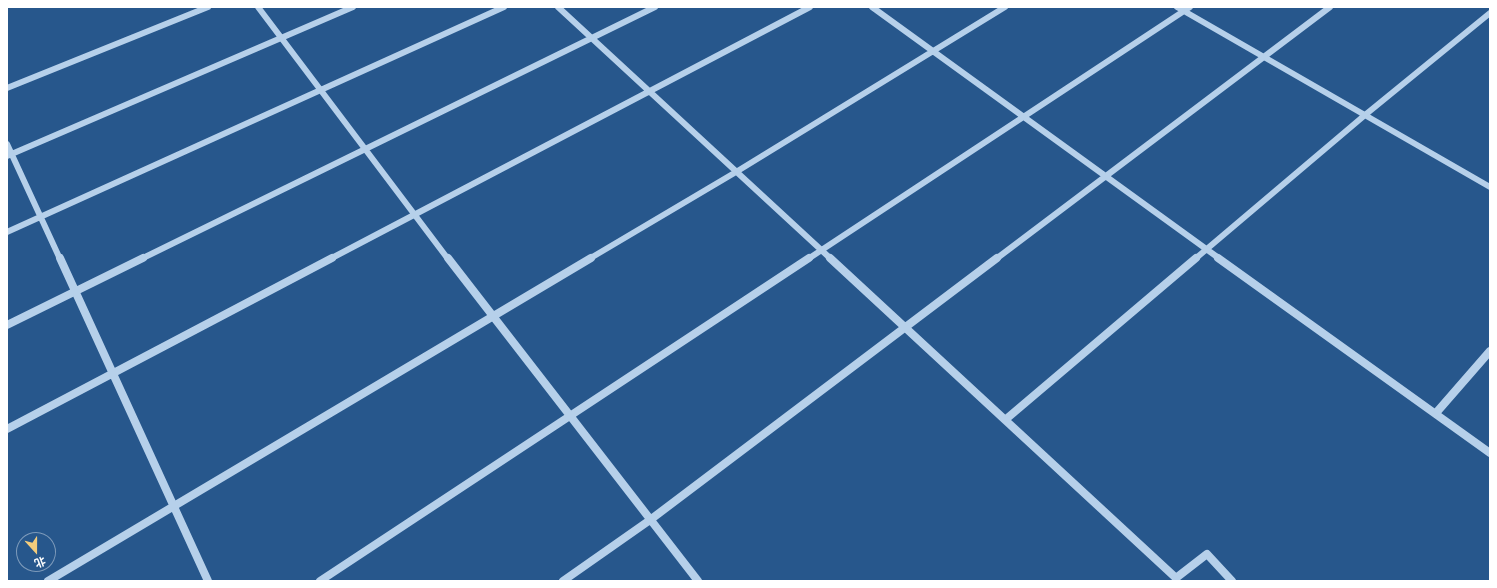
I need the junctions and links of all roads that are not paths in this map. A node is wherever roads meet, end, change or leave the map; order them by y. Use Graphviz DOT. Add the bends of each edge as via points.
graph roads {
  1 [pos="208,7"];
  2 [pos="258,7"];
  3 [pos="353,7"];
  4 [pos="504,7"];
  5 [pos="558,7"];
  6 [pos="655,7"];
  7 [pos="810,7"];
  8 [pos="872,7"];
  9 [pos="1005,7"];
  10 [pos="1177,7"];
  11 [pos="1330,7"];
  12 [pos="1187,9"];
  13 [pos="1490,13"];
  14 [pos="281,37"];
  15 [pos="591,38"];
  16 [pos="932,51"];
  17 [pos="1264,57"];
  18 [pos="7,88"];
  19 [pos="321,90"];
  20 [pos="649,92"];
  21 [pos="1365,115"];
  22 [pos="1023,117"];
  23 [pos="7,144"];
  24 [pos="366,149"];
  25 [pos="9,155"];
  26 [pos="736,172"];
  27 [pos="1105,177"];
  28 [pos="1490,187"];
  29 [pos="415,215"];
  30 [pos="40,217"];
  31 [pos="7,232"];
  32 [pos="1207,249"];
  33 [pos="821,250"];
  34 [pos="75,292"];
  35 [pos="492,317"];
  36 [pos="7,326"];
  37 [pos="904,328"];
  38 [pos="1490,351"];
  39 [pos="113,373"];
  40 [pos="1436,413"];
  41 [pos="569,416"];
  42 [pos="1005,420"];
  43 [pos="7,429"];
  44 [pos="1490,453"];
  45 [pos="175,506"];
  46 [pos="650,520"];
  47 [pos="572,578"];
  48 [pos="48,581"];
  49 [pos="208,581"];
  50 [pos="320,581"];
  51 [pos="563,581"];
  52 [pos="698,581"];
  53 [pos="1232,581"];
  1 -- 18 [label="street"];
  2 -- 14 [label="street"];
  3 -- 14 [label="street"];
  4 -- 19 [label="street"];
  5 -- 15 [label="street"];
  6 -- 15 [label="street"];
  7 -- 20 [label="street"];
  8 -- 16 [label="street"];
  9 -- 16 [label="street"];
  10 -- 12 [label="street"];
  11 -- 17 [label="street"];
  12 -- 17 [label="street"];
  12 -- 22 [label="street"];
  13 -- 21 [label="street"];
  14 -- 19 [label="street"];
  14 -- 25 [label="street"];
  15 -- 20 [label="street"];
  15 -- 24 [label="street"];
  16 -- 22 [label="street"];
  16 -- 26 [label="street"];
  17 -- 21 [label="street"];
  17 -- 27 [label="street"];
  19 -- 24 [label="street"];
  19 -- 30 [label="street"];
  20 -- 26 [label="street"];
  20 -- 29 [label="street"];
  21 -- 28 [label="street"];
  21 -- 32 [label="street"];
  22 -- 27 [label="street"];
  22 -- 33 [label="street"];
  23 -- 25 [label="street"];
  24 -- 29 [label="street"];
  24 -- 34 [label="street"];
  25 -- 30 [label="street"];
  26 -- 33 [label="street"];
  26 -- 35 [label="street"];
  27 -- 32 [label="street"];
  27 -- 37 [label="street"];
  29 -- 35 [label="street"];
  29 -- 39 [label="street"];
  30 -- 31 [label="street"];
  30 -- 34 [label="street"];
  32 -- 40 [label="street"];
  32 -- 42 [label="street"];
  33 -- 37 [label="street"];
  33 -- 41 [label="street"];
  34 -- 36 [label="street"];
  34 -- 39 [label="street"];
  35 -- 41 [label="street"];
  35 -- 45 [label="street"];
  37 -- 42 [label="street"];
  37 -- 46 [label="street"];
  38 -- 40 [label="street"];
  39 -- 43 [label="street"];
  39 -- 45 [label="street"];
  40 -- 44 [label="street"];
  41 -- 46 [label="street"];
  41 -- 50 [label="street"];
  42 -- 53 [label="street" via="1176,578 1207,554"];
  45 -- 48 [label="street"];
  45 -- 49 [label="street"];
  46 -- 47 [label="street"];
  46 -- 52 [label="street"];
  47 -- 51 [label="street"];
}
